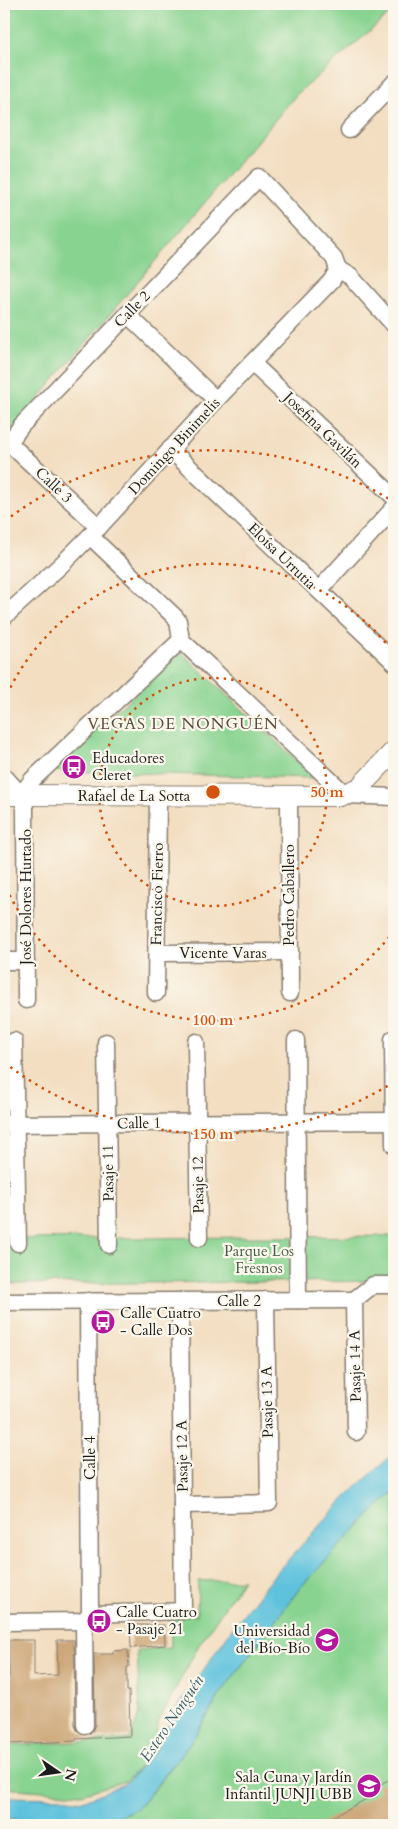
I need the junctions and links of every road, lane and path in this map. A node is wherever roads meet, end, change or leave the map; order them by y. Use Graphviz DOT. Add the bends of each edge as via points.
graph roads {
  1 [pos="394,83"];
  2 [pos="349,130"];
  3 [pos="338,269"];
  4 [pos="127,314"];
  5 [pos="394,325"];
  6 [pos="252,363"];
  7 [pos="216,400"];
  8 [pos="10,443"];
  9 [pos="170,449"];
  10 [pos="394,497"];
  11 [pos="394,508"];
  12 [pos="95,532"];
  13 [pos="319,590"];
  14 [pos="6,611"];
  15 [pos="181,640"];
  16 [pos="394,662"];
  17 [pos="394,751"];
  18 [pos="372,775"];
  19 [pos="4,776"];
  20 [pos="12,795"];
  21 [pos="346,795"];
  22 [pos="158,796"];
  23 [pos="289,797"];
  24 [pos="390,797"];
  25 [pos="290,952"];
  26 [pos="156,953"];
  27 [pos="4,961"];
  28 [pos="26,961"];
  29 [pos="156,993"];
  30 [pos="290,993"];
  31 [pos="26,1000"];
  32 [pos="393,1039"];
  33 [pos="296,1040"];
  34 [pos="14,1041"];
  35 [pos="106,1042"];
  36 [pos="196,1042"];
  37 [pos="297,1121"];
  38 [pos="394,1121"];
  39 [pos="197,1122"];
  40 [pos="107,1123"];
  41 [pos="10,1124"];
  42 [pos="394,1145"];
  43 [pos="199,1238"];
  44 [pos="18,1243"];
  45 [pos="109,1245"];
  46 [pos="394,1285"];
  47 [pos="266,1300"];
  48 [pos="298,1300"];
  49 [pos="354,1300"];
  50 [pos="88,1301"];
  51 [pos="180,1301"];
  52 [pos="4,1302"];
  53 [pos="356,1432"];
  54 [pos="182,1505"];
  55 [pos="87,1617"];
  56 [pos="4,1622"];
  57 [pos="85,1725"];
  1 -- 2 [label="street"];
  3 -- 4 [label="street, Calle 2" via="334,258 259,177"];
  3 -- 5 [label="street" via="351,277"];
  3 -- 6 [label="street, Domingo Binimelis" via="335,277"];
  4 -- 7 [label="street"];
  4 -- 8 [label="street, Calle 2" via="21,426"];
  6 -- 7 [label="street, Domingo Binimelis"];
  6 -- 10 [label="street, Josefina Gavilán"];
  7 -- 9 [label="street, Domingo Binimelis"];
  8 -- 12 [label="street, Calle 3"];
  9 -- 12 [label="street, Domingo Binimelis"];
  9 -- 13 [label="street, Eloísa Urrutia"];
  11 -- 13 [label="street"];
  12 -- 14 [label="street, Domingo Binimelis"];
  12 -- 15 [label="street, Calle 3" via="175,617"];
  13 -- 16 [label="street, Eloísa Urrutia"];
  15 -- 20 [label="street"];
  15 -- 21 [label="street"];
  17 -- 18 [label="street"];
  18 -- 21 [label="street"];
  18 -- 24 [label="street, Rafael de La Sotta" via="375,786"];
  19 -- 20 [label="street"];
  20 -- 22 [label="street, Rafael de La Sotta"];
  20 -- 28 [label="street, José Dolores Hurtado" via="26,808"];
  21 -- 23 [label="street, Rafael de La Sotta"];
  21 -- 24 [label="street, Rafael de La Sotta"];
  22 -- 23 [label="street, Rafael de La Sotta"];
  22 -- 26 [label="street, Francisco Fierro"];
  23 -- 25 [label="street, Pedro Caballero"];
  25 -- 26 [label="street, Vicente Varas"];
  25 -- 30 [label="street, Pedro Caballero"];
  26 -- 29 [label="street, Francisco Fierro"];
  27 -- 28 [label="street"];
  28 -- 31 [label="street, José Dolores Hurtado"];
  32 -- 38 [label="street"];
  33 -- 37 [label="street"];
  34 -- 41 [label="street"];
  35 -- 40 [label="street, Pasaje 11"];
  36 -- 39 [label="street, Pasaje 12"];
  37 -- 38 [label="street, Calle 1"];
  37 -- 39 [label="street, Calle 1"];
  37 -- 48 [label="street"];
  38 -- 42 [label="street"];
  39 -- 40 [label="street, Calle 1"];
  39 -- 43 [label="street, Pasaje 12"];
  40 -- 41 [label="street, Calle 1"];
  40 -- 45 [label="street, Pasaje 11"];
  41 -- 44 [label="street"];
  46 -- 49 [label="street" via="373,1285"];
  47 -- 48 [label="street, Calle 2"];
  47 -- 51 [label="street, Calle 2"];
  47 -- 54 [label="street, Pasaje 13 A" via="269,1503"];
  48 -- 49 [label="street, Calle 2"];
  49 -- 53 [label="street, Pasaje 14 A"];
  50 -- 51 [label="street, Calle 2"];
  50 -- 52 [label="street, Calle 2"];
  50 -- 55 [label="street, Calle 4"];
  51 -- 54 [label="street, Pasaje 12 A"];
  54 -- 55 [label="street, Pasaje 12 A" via="183,1611"];
  55 -- 56 [label="street"];
  55 -- 57 [label="street, Calle 4"];
}
